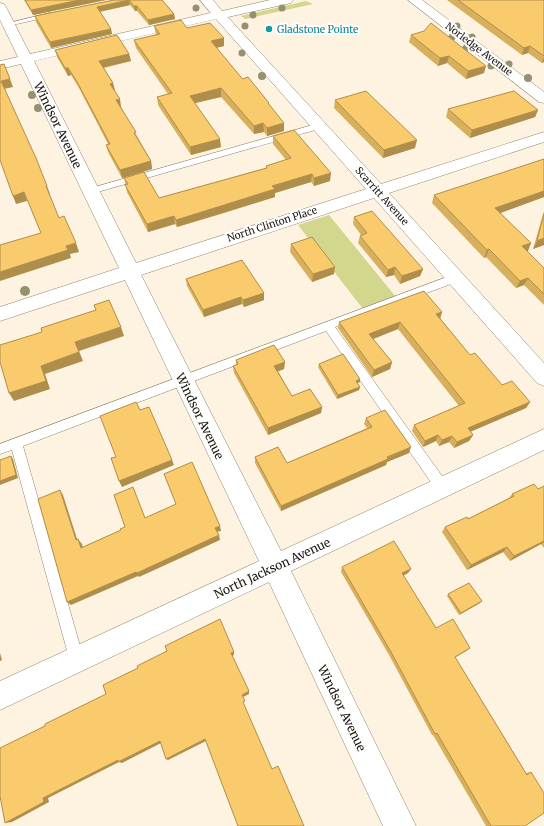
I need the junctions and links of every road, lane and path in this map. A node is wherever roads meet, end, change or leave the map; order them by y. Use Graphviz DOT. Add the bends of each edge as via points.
graph roads {
  1 [pos="206,0"];
  2 [pos="287,0"];
  3 [pos="414,0"];
  4 [pos="59,13"];
  5 [pos="219,15"];
  6 [pos="4,16"];
  7 [pos="25,59"];
  8 [pos="0,65"];
  9 [pos="544,99"];
  10 [pos="319,126"];
  11 [pos="544,137"];
  12 [pos="377,190"];
  13 [pos="90,191"];
  14 [pos="130,271"];
  15 [pos="455,278"];
  16 [pos="0,314"];
  17 [pos="328,326"];
  18 [pos="544,377"];
  19 [pos="183,381"];
  20 [pos="544,439"];
  21 [pos="16,443"];
  22 [pos="0,449"];
  23 [pos="442,487"];
  24 [pos="275,566"];
  25 [pos="76,660"];
  26 [pos="0,696"];
  27 [pos="400,826"];
  1 -- 5 [label="street, Scarritt Avenue"];
  2 -- 5 [label="street"];
  3 -- 9 [label="street, Norledge Avenue"];
  4 -- 6 [label="lane"];
  5 -- 7 [label="street"];
  5 -- 10 [label="street, Scarritt Avenue"];
  6 -- 7 [label="street, Windsor Avenue"];
  7 -- 8 [label="street"];
  7 -- 13 [label="street, Windsor Avenue"];
  10 -- 12 [label="street, Scarritt Avenue"];
  10 -- 13 [label="lane"];
  11 -- 12 [label="street, North Clinton Place"];
  12 -- 14 [label="street, North Clinton Place"];
  12 -- 15 [label="street, Scarritt Avenue"];
  13 -- 14 [label="street, Windsor Avenue"];
  14 -- 16 [label="street, North Clinton Place"];
  14 -- 19 [label="street, Windsor Avenue"];
  15 -- 17 [label="lane"];
  15 -- 18 [label="street, Scarritt Avenue"];
  17 -- 19 [label="lane"];
  17 -- 23 [label="lane"];
  19 -- 21 [label="lane"];
  19 -- 24 [label="street, Windsor Avenue"];
  20 -- 23 [label="street, North Jackson Avenue"];
  21 -- 22 [label="lane"];
  21 -- 25 [label="lane"];
  23 -- 24 [label="street, North Jackson Avenue"];
  24 -- 25 [label="street, North Jackson Avenue"];
  24 -- 27 [label="street, Windsor Avenue"];
  25 -- 26 [label="street, North Jackson Avenue"];
}
